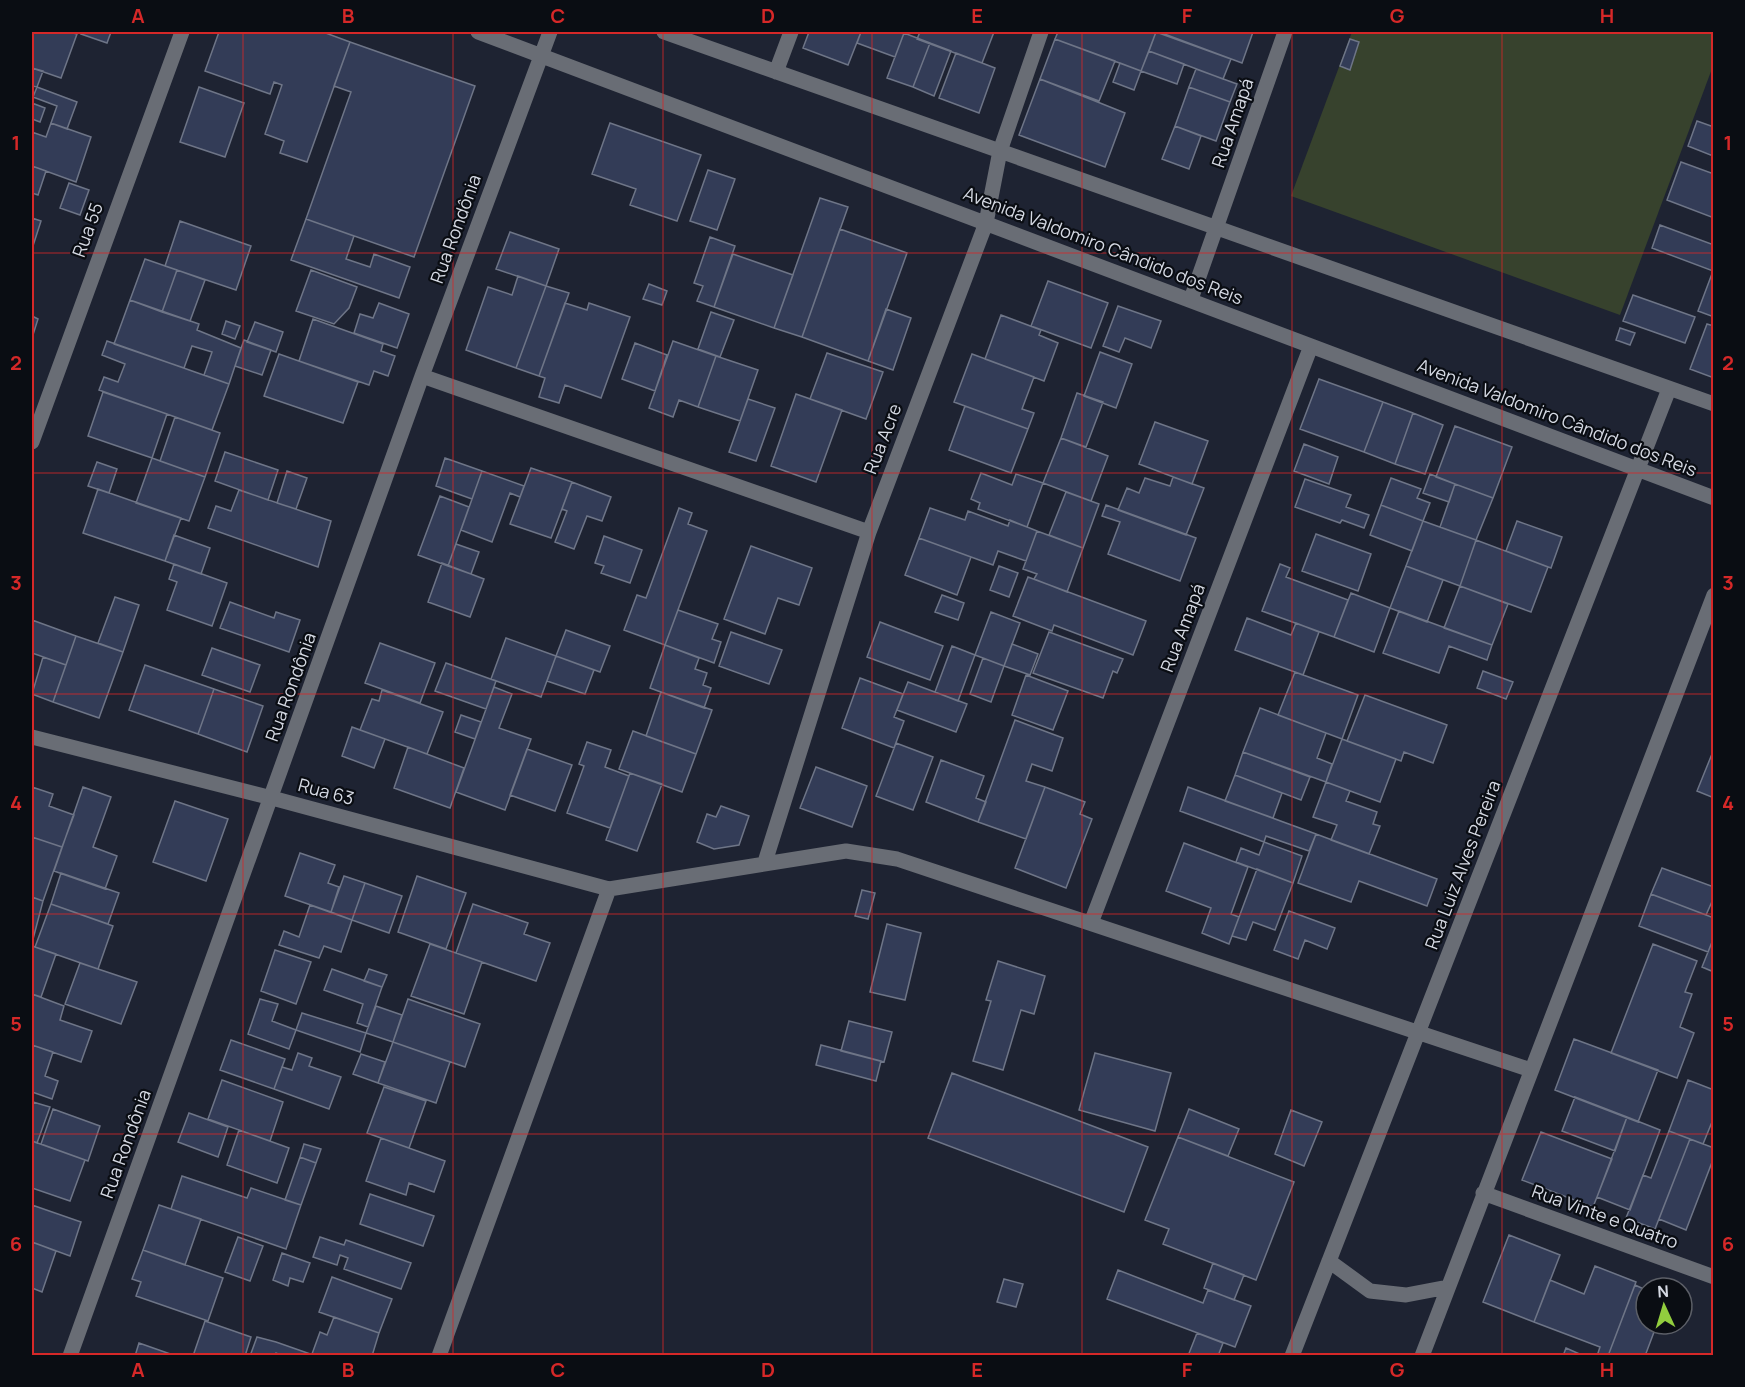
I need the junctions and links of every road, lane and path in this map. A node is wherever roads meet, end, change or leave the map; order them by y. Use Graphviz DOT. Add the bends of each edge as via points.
graph roads {
  1 [pos="182,32"];
  2 [pos="478,32"];
  3 [pos="550,32"];
  4 [pos="664,32"];
  5 [pos="790,32"];
  6 [pos="1041,32"];
  7 [pos="1285,32"];
  8 [pos="541,56"];
  9 [pos="776,72"];
  10 [pos="1000,151"];
  11 [pos="986,223"];
  12 [pos="1218,227"];
  13 [pos="1191,299"];
  14 [pos="1311,346"];
  15 [pos="423,376"];
  16 [pos="1669,389"];
  17 [pos="1713,404"];
  18 [pos="32,442"];
  19 [pos="1639,470"];
  20 [pos="1713,498"];
  21 [pos="869,532"];
  22 [pos="1713,595"];
  23 [pos="32,737"];
  24 [pos="272,798"];
  25 [pos="765,862"];
  26 [pos="609,889"];
  27 [pos="1091,923"];
  28 [pos="1419,1032"];
  29 [pos="1531,1070"];
  30 [pos="1484,1193"];
  31 [pos="1329,1261"];
  32 [pos="1713,1277"];
  33 [pos="1448,1287"];
  34 [pos="70,1356"];
  35 [pos="439,1356"];
  36 [pos="1292,1356"];
  37 [pos="1422,1356"];
  1 -- 18 [label="street, Rua 55"];
  2 -- 8 [label="street, Avenida Valdomiro Cândido dos Reis"];
  3 -- 8 [label="street, Rua Rondônia"];
  4 -- 9 [label="street"];
  5 -- 9 [label="street"];
  6 -- 10 [label="street, Rua Acre"];
  7 -- 12 [label="street, Rua Amapá"];
  8 -- 11 [label="street, Avenida Valdomiro Cândido dos Reis"];
  8 -- 15 [label="street, Rua Rondônia"];
  9 -- 10 [label="street"];
  10 -- 11 [label="street, Rua Acre"];
  10 -- 12 [label="street"];
  11 -- 13 [label="street, Avenida Valdomiro Cândido dos Reis"];
  11 -- 21 [label="street, Rua Acre"];
  12 -- 13 [label="street, Rua Amapá"];
  12 -- 16 [label="street"];
  13 -- 14 [label="street, Avenida Valdomiro Cândido dos Reis"];
  14 -- 19 [label="street, Avenida Valdomiro Cândido dos Reis"];
  14 -- 27 [label="street, Rua Amapá"];
  15 -- 21 [label="street"];
  15 -- 24 [label="street, Rua Rondônia"];
  16 -- 17 [label="street"];
  16 -- 19 [label="street, Rua Luiz Alves Pereira"];
  19 -- 20 [label="street, Avenida Valdomiro Cândido dos Reis"];
  19 -- 28 [label="street, Rua Luiz Alves Pereira"];
  21 -- 25 [label="street, Rua Acre"];
  22 -- 29 [label="street"];
  23 -- 24 [label="street, Rua 63"];
  24 -- 26 [label="street, Rua 63"];
  24 -- 34 [label="street, Rua Rondônia"];
  25 -- 26 [label="street"];
  25 -- 27 [label="street" via="846,851 897,859"];
  26 -- 35 [label="street"];
  27 -- 28 [label="street"];
  28 -- 29 [label="street"];
  28 -- 31 [label="street, Rua Luiz Alves Pereira"];
  29 -- 30 [label="street"];
  30 -- 32 [label="street, Rua Vinte e Quatro"];
  30 -- 33 [label="street"];
  31 -- 33 [label="street" via="1370,1291 1406,1295"];
  31 -- 36 [label="street, Rua Luiz Alves Pereira"];
  33 -- 37 [label="street"];
}
